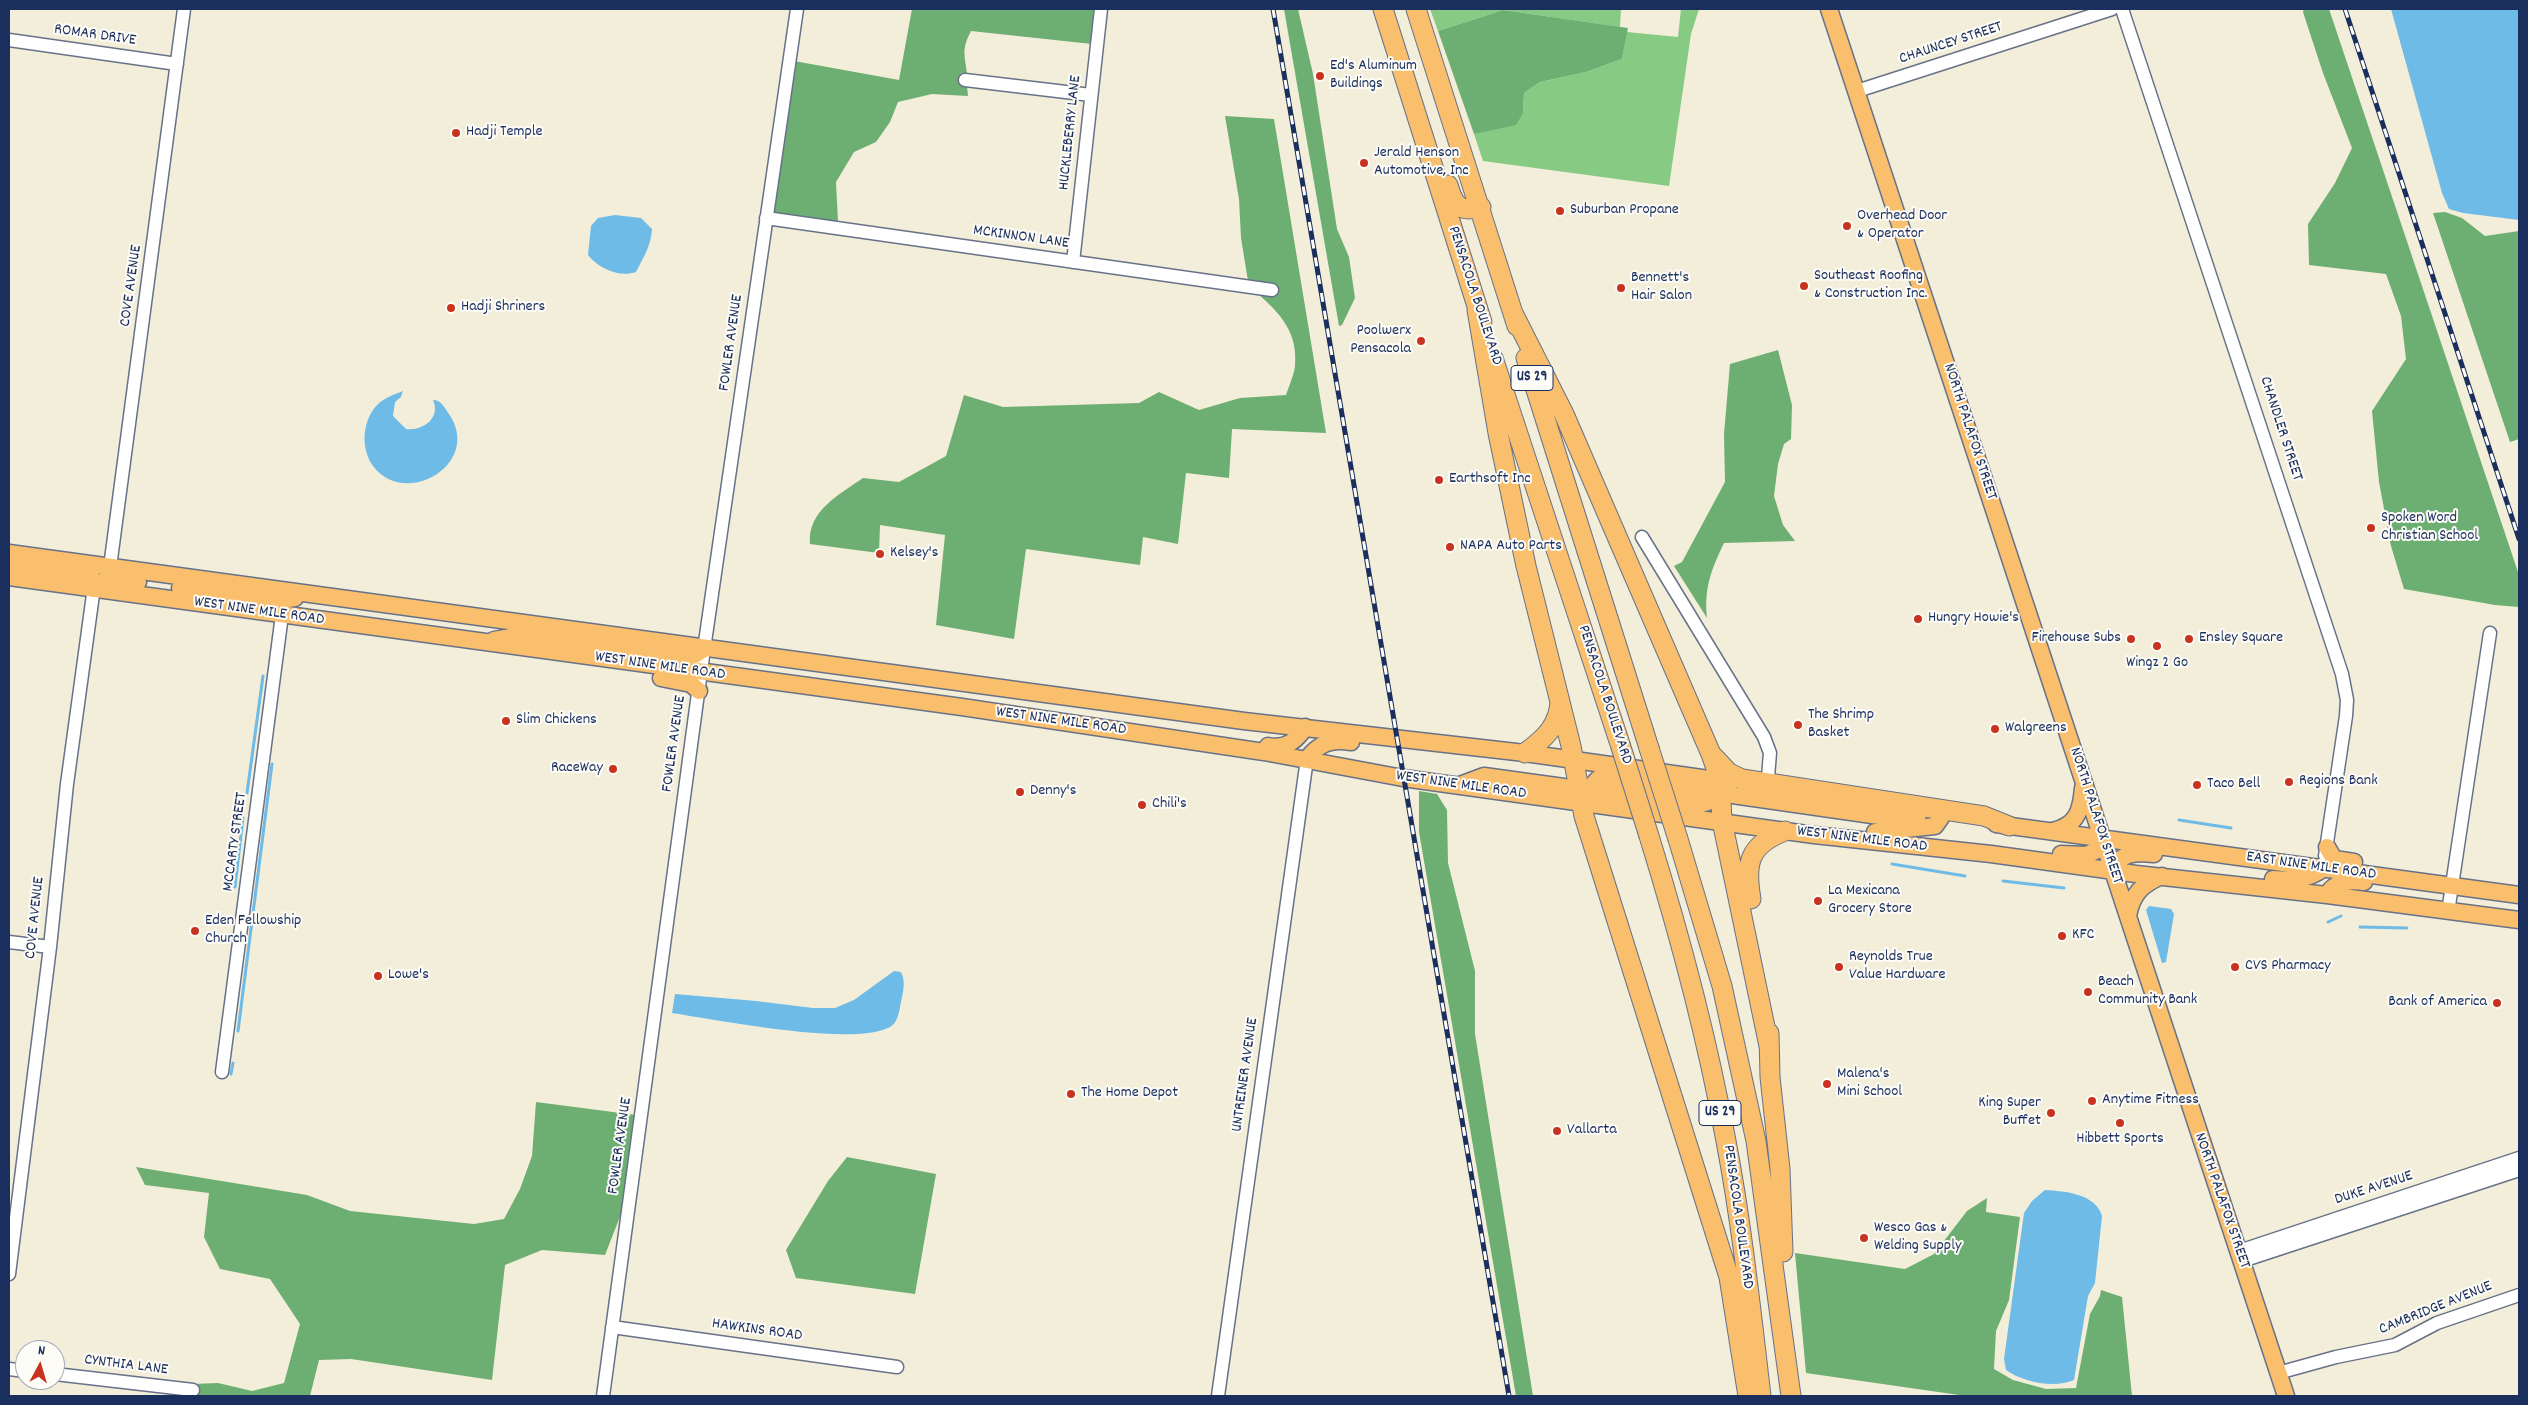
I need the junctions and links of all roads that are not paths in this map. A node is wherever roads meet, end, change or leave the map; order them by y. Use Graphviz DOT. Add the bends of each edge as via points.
graph roads {
  1 [pos="184,9"];
  2 [pos="796,9"];
  3 [pos="1101,9"];
  4 [pos="1383,9"];
  5 [pos="1416,9"];
  6 [pos="1829,9"];
  7 [pos="2112,9"];
  8 [pos="2122,9"];
  9 [pos="9,40"];
  10 [pos="177,64"];
  11 [pos="965,80"];
  12 [pos="1857,92"];
  13 [pos="1091,95"];
  14 [pos="1414,105"];
  15 [pos="1481,207"];
  16 [pos="766,218"];
  17 [pos="1073,262"];
  18 [pos="1272,290"];
  19 [pos="1478,310"];
  20 [pos="1514,315"];
  21 [pos="1642,537"];
  22 [pos="9,553"];
  23 [pos="9,566"];
  24 [pos="103,566"];
  25 [pos="9,577"];
  26 [pos="93,588"];
  27 [pos="319,595"];
  28 [pos="282,615"];
  29 [pos="2490,633"];
  30 [pos="478,642"];
  31 [pos="499,645"];
  32 [pos="704,649"];
  33 [pos="702,672"];
  34 [pos="1013,690"];
  35 [pos="699,691"];
  36 [pos="1560,695"];
  37 [pos="1305,727"];
  38 [pos="1387,738"];
  39 [pos="1178,739"];
  40 [pos="1526,753"];
  41 [pos="1711,754"];
  42 [pos="1307,759"];
  43 [pos="1575,760"];
  44 [pos="2084,784"];
  45 [pos="1767,786"];
  46 [pos="1719,789"];
  47 [pos="1584,794"];
  48 [pos="1919,813"];
  49 [pos="1942,816"];
  50 [pos="1722,821"];
  51 [pos="2009,826"];
  52 [pos="1785,831"];
  53 [pos="1875,832"];
  54 [pos="2051,832"];
  55 [pos="1814,835"];
  56 [pos="2103,838"];
  57 [pos="2327,847"];
  58 [pos="2303,866"];
  59 [pos="2323,868"];
  60 [pos="2113,871"];
  61 [pos="2162,876"];
  62 [pos="2187,879"];
  63 [pos="2449,888"];
  64 [pos="2327,895"];
  65 [pos="2519,895"];
  66 [pos="2357,899"];
  67 [pos="2519,903"];
  68 [pos="2448,912"];
  69 [pos="2128,918"];
  70 [pos="2515,918"];
  71 [pos="9,942"];
  72 [pos="50,947"];
  73 [pos="1769,1046"];
  74 [pos="222,1072"];
  75 [pos="2519,1158"];
  76 [pos="2519,1170"];
  77 [pos="2240,1256"];
  78 [pos="9,1274"];
  79 [pos="2519,1295"];
  80 [pos="612,1327"];
  81 [pos="897,1367"];
  82 [pos="2278,1373"];
  83 [pos="65,1375"];
  84 [pos="1790,1387"];
  85 [pos="193,1390"];
  86 [pos="603,1396"];
  87 [pos="1218,1396"];
  88 [pos="1748,1396"];
  89 [pos="1761,1396"];
  90 [pos="2286,1396"];
  1 -- 10 [label="street, COVE AVENUE"];
  2 -- 16 [label="street, FOWLER AVENUE"];
  3 -- 13 [label="street, HUCKLEBERRY LANE"];
  4 -- 14 [label="highway, PENSACOLA BOULEVARD / US 29"];
  5 -- 15 [label="highway, PENSACOLA BOULEVARD / US 29"];
  6 -- 12 [label="main road, NORTH PALAFOX STREET"];
  7 -- 12 [label="street, CHAUNCEY STREET"];
  8 -- 57 [label="street, CHANDLER STREET" via="2342,674 2347,700 2346,716"];
  9 -- 10 [label="street, ROMAR DRIVE"];
  10 -- 24 [label="street, COVE AVENUE"];
  11 -- 13 [label="street"];
  12 -- 44 [label="main road, NORTH PALAFOX STREET"];
  13 -- 17 [label="street, HUCKLEBERRY LANE"];
  14 -- 15 [label="highway" via="1433,134 1455,202 1462,209"];
  14 -- 19 [label="highway, PENSACOLA BOULEVARD / US 29"];
  15 -- 20 [label="highway, PENSACOLA BOULEVARD / US 29"];
  16 -- 17 [label="street, MCKINNON LANE"];
  16 -- 32 [label="street, FOWLER AVENUE"];
  17 -- 18 [label="street, MCKINNON LANE"];
  19 -- 36 [label="highway" via="1488,385 1522,547"];
  19 -- 89 [label="highway, PENSACOLA BOULEVARD / US 29, bridge" via="1620,744 1689,976 1726,1140"];
  20 -- 41 [label="highway" via="1564,414"];
  20 -- 84 [label="highway, PENSACOLA BOULEVARD / US 29, bridge" via="1717,968 1741,1067 1763,1185"];
  21 -- 45 [label="street" via="1764,737 1770,753"];
  22 -- 24 [label="main road, WEST NINE MILE ROAD"];
  23 -- 24 [label="main road" via="87,575"];
  24 -- 26 [label="street, COVE AVENUE"];
  24 -- 27 [label="main road, WEST NINE MILE ROAD"];
  25 -- 26 [label="main road, WEST NINE MILE ROAD"];
  26 -- 27 [label="main road" via="106,579 273,601"];
  26 -- 28 [label="main road, WEST NINE MILE ROAD"];
  26 -- 72 [label="street, COVE AVENUE"];
  27 -- 32 [label="main road, WEST NINE MILE ROAD"];
  28 -- 30 [label="main road, WEST NINE MILE ROAD"];
  28 -- 74 [label="street, MCCARTY STREET"];
  29 -- 63 [label="street" via="2466,805"];
  30 -- 31 [label="main road, WEST NINE MILE ROAD"];
  30 -- 32 [label="main road" via="517,636 678,658 690,658"];
  31 -- 33 [label="main road, WEST NINE MILE ROAD"];
  31 -- 35 [label="main road" via="521,659 676,680 691,684"];
  32 -- 33 [label="street, FOWLER AVENUE"];
  32 -- 34 [label="main road, WEST NINE MILE ROAD"];
  33 -- 34 [label="main road" via="722,665 942,694"];
  33 -- 35 [label="street, FOWLER AVENUE"];
  33 -- 39 [label="main road, WEST NINE MILE ROAD"];
  34 -- 37 [label="main road, WEST NINE MILE ROAD"];
  35 -- 80 [label="street, FOWLER AVENUE"];
  36 -- 40 [label="highway" via="1559,716 1543,740"];
  36 -- 43 [label="highway"];
  37 -- 38 [label="main road, WEST NINE MILE ROAD"];
  37 -- 39 [label="main road" via="1297,739 1273,747 1193,733"];
  38 -- 40 [label="main road, WEST NINE MILE ROAD"];
  38 -- 42 [label="main road" via="1372,744 1337,740 1324,743 1315,748"];
  39 -- 42 [label="main road, WEST NINE MILE ROAD"];
  40 -- 43 [label="main road, WEST NINE MILE ROAD"];
  41 -- 45 [label="highway" via="1729,773"];
  41 -- 46 [label="highway"];
  42 -- 47 [label="main road, WEST NINE MILE ROAD" via="1353,770 1458,785 1484,776"];
  42 -- 87 [label="street, UNTREINER AVENUE"];
  43 -- 46 [label="main road, WEST NINE MILE ROAD"];
  43 -- 47 [label="highway"];
  44 -- 54 [label="main road" via="2082,807 2075,819 2070,825"];
  44 -- 56 [label="main road, NORTH PALAFOX STREET"];
  45 -- 46 [label="main road, WEST NINE MILE ROAD"];
  45 -- 48 [label="main road, WEST NINE MILE ROAD"];
  45 -- 51 [label="highway" via="1984,816"];
  46 -- 47 [label="main road" via="1707,804 1694,805"];
  46 -- 48 [label="main road" via="1879,816"];
  46 -- 50 [label="highway"];
  47 -- 50 [label="main road, WEST NINE MILE ROAD"];
  47 -- 88 [label="highway" via="1584,816 1729,1278"];
  48 -- 49 [label="main road, WEST NINE MILE ROAD"];
  49 -- 51 [label="main road, WEST NINE MILE ROAD"];
  49 -- 53 [label="main road" via="1935,826"];
  50 -- 52 [label="main road, WEST NINE MILE ROAD"];
  50 -- 73 [label="highway"];
  51 -- 54 [label="main road, WEST NINE MILE ROAD"];
  52 -- 55 [label="main road, WEST NINE MILE ROAD"];
  52 -- 73 [label="highway" via="1758,848 1751,858 1747,876 1770,996"];
  53 -- 55 [label="main road" via="1835,827"];
  53 -- 56 [label="main road" via="2072,856 2098,850"];
  54 -- 56 [label="main road, WEST NINE MILE ROAD"];
  55 -- 60 [label="main road, WEST NINE MILE ROAD"];
  56 -- 58 [label="main road, EAST NINE MILE ROAD"];
  56 -- 60 [label="main road, NORTH PALAFOX STREET"];
  57 -- 59 [label="street, CHANDLER STREET"];
  57 -- 63 [label="main road" via="2334,859 2426,872"];
  58 -- 59 [label="main road, EAST NINE MILE ROAD"];
  58 -- 60 [label="main road" via="2285,872 2136,853 2121,857"];
  59 -- 62 [label="main road" via="2311,878 2289,881 2215,871"];
  59 -- 63 [label="main road, EAST NINE MILE ROAD"];
  60 -- 61 [label="main road, EAST NINE MILE ROAD"];
  60 -- 69 [label="main road, NORTH PALAFOX STREET"];
  61 -- 62 [label="main road, EAST NINE MILE ROAD"];
  61 -- 69 [label="main road" via="2147,882 2134,894"];
  62 -- 64 [label="main road, EAST NINE MILE ROAD"];
  63 -- 64 [label="main road" via="2353,881 2334,886"];
  63 -- 65 [label="main road, EAST NINE MILE ROAD"];
  63 -- 66 [label="main road" via="2446,899 2436,901 2382,894"];
  63 -- 67 [label="main road"];
  63 -- 68 [label="street"];
  64 -- 66 [label="main road, EAST NINE MILE ROAD"];
  66 -- 68 [label="main road, EAST NINE MILE ROAD"];
  68 -- 70 [label="main road, EAST NINE MILE ROAD"];
  69 -- 77 [label="main road, NORTH PALAFOX STREET"];
  71 -- 72 [label="street"];
  72 -- 78 [label="street, COVE AVENUE"];
  73 -- 84 [label="highway" via="1780,1169"];
  75 -- 77 [label="street, DUKE AVENUE"];
  76 -- 77 [label="street, DUKE AVENUE"];
  77 -- 82 [label="main road, NORTH PALAFOX STREET"];
  79 -- 82 [label="street, CAMBRIDGE AVENUE" via="2437,1323 2395,1345 2336,1356"];
  80 -- 81 [label="street, HAWKINS ROAD"];
  80 -- 86 [label="street, FOWLER AVENUE"];
  82 -- 90 [label="main road, NORTH PALAFOX STREET"];
  83 -- 85 [label="street, CYNTHIA LANE"];
}
